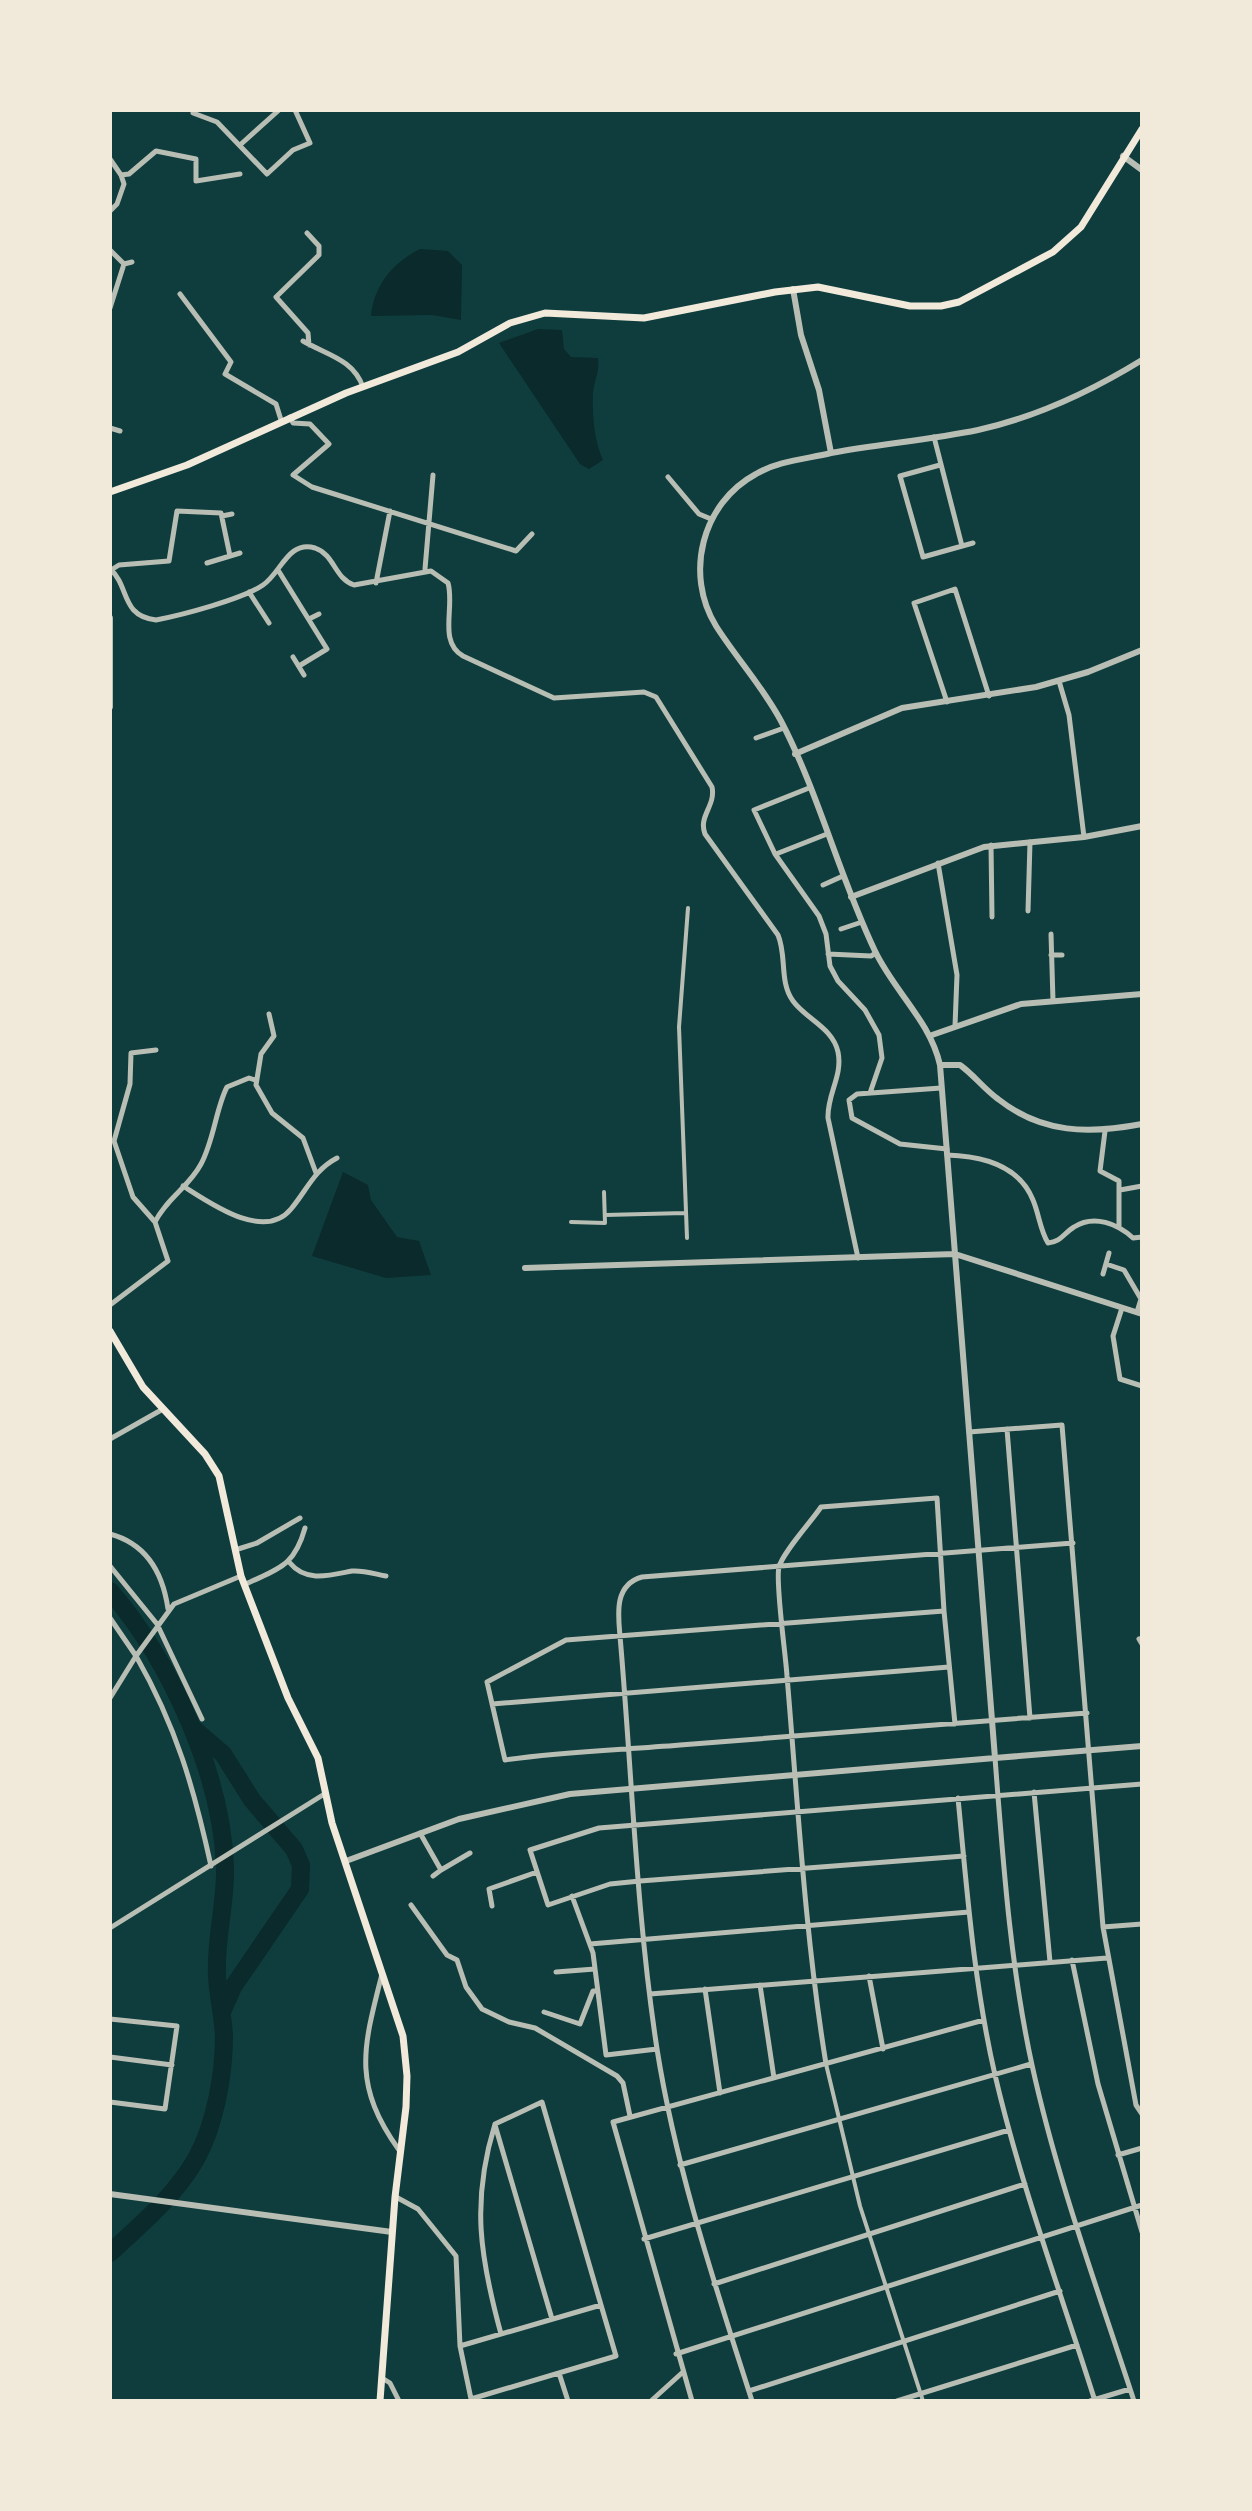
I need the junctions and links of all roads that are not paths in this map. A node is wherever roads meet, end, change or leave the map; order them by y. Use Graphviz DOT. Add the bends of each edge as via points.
graph roads {
  1 [pos="279,110"];
  2 [pos="295,110"];
  3 [pos="193,113"];
  4 [pos="205,114"];
  5 [pos="1142,129"];
  6 [pos="240,145"];
  7 [pos="1123,156"];
  8 [pos="110,159"];
  9 [pos="1142,170"];
  10 [pos="240,174"];
  11 [pos="121,175"];
  12 [pos="110,211"];
  13 [pos="307,233"];
  14 [pos="110,250"];
  15 [pos="132,262"];
  16 [pos="124,264"];
  17 [pos="793,289"];
  18 [pos="180,294"];
  19 [pos="110,310"];
  20 [pos="115,317"];
  21 [pos="303,341"];
  22 [pos="309,345"];
  23 [pos="1142,360"];
  24 [pos="363,387"];
  25 [pos="285,418"];
  26 [pos="110,428"];
  27 [pos="120,431"];
  28 [pos="934,437"];
  29 [pos="831,453"];
  30 [pos="940,465"];
  31 [pos="433,475"];
  32 [pos="668,477"];
  33 [pos="110,492"];
  34 [pos="390,511"];
  35 [pos="232,514"];
  36 [pos="222,516"];
  37 [pos="711,519"];
  38 [pos="429,523"];
  39 [pos="532,534"];
  40 [pos="973,543"];
  41 [pos="962,546"];
  42 [pos="240,553"];
  43 [pos="230,556"];
  44 [pos="207,563"];
  45 [pos="110,570"];
  46 [pos="278,570"];
  47 [pos="425,570"];
  48 [pos="376,583"];
  49 [pos="249,592"];
  50 [pos="319,614"];
  51 [pos="110,618"];
  52 [pos="311,618"];
  53 [pos="269,623"];
  54 [pos="1142,650"];
  55 [pos="293,657"];
  56 [pos="299,666"];
  57 [pos="304,675"];
  58 [pos="1059,681"];
  59 [pos="989,696"];
  60 [pos="947,702"];
  61 [pos="110,707"];
  62 [pos="784,728"];
  63 [pos="756,738"];
  64 [pos="795,754"];
  65 [pos="809,788"];
  66 [pos="1142,826"];
  67 [pos="827,834"];
  68 [pos="1084,837"];
  69 [pos="1030,842"];
  70 [pos="991,845"];
  71 [pos="775,854"];
  72 [pos="938,862"];
  73 [pos="843,876"];
  74 [pos="823,885"];
  75 [pos="1029,891"];
  76 [pos="1039,892"];
  77 [pos="851,897"];
  78 [pos="688,908"];
  79 [pos="1028,911"];
  80 [pos="992,917"];
  81 [pos="862,922"];
  82 [pos="841,929"];
  83 [pos="1051,934"];
  84 [pos="876,953"];
  85 [pos="828,954"];
  86 [pos="1051,955"];
  87 [pos="1062,955"];
  88 [pos="1142,994"];
  89 [pos="1053,1001"];
  90 [pos="269,1014"];
  91 [pos="955,1026"];
  92 [pos="932,1035"];
  93 [pos="156,1050"];
  94 [pos="940,1065"];
  95 [pos="255,1080"];
  96 [pos="941,1088"];
  97 [pos="870,1093"];
  98 [pos="1142,1124"];
  99 [pos="1105,1131"];
  100 [pos="947,1152"];
  101 [pos="337,1158"];
  102 [pos="316,1173"];
  103 [pos="183,1186"];
  104 [pos="1142,1186"];
  105 [pos="1120,1190"];
  106 [pos="604,1192"];
  107 [pos="685,1213"];
  108 [pos="605,1215"];
  109 [pos="155,1222"];
  110 [pos="571,1222"];
  111 [pos="1119,1227"];
  112 [pos="1142,1237"];
  113 [pos="687,1238"];
  114 [pos="1109,1253"];
  115 [pos="955,1254"];
  116 [pos="858,1258"];
  117 [pos="1106,1264"];
  118 [pos="525,1268"];
  119 [pos="1103,1274"];
  120 [pos="110,1305"];
  121 [pos="1122,1308"];
  122 [pos="1139,1313"];
  123 [pos="110,1331"];
  124 [pos="1142,1386"];
  125 [pos="163,1409"];
  126 [pos="1007,1429"];
  127 [pos="969,1432"];
  128 [pos="110,1439"];
  129 [pos="300,1518"];
  130 [pos="305,1528"];
  131 [pos="110,1534"];
  132 [pos="1073,1543"];
  133 [pos="1017,1548"];
  134 [pos="234,1551"];
  135 [pos="979,1551"];
  136 [pos="941,1554"];
  137 [pos="290,1563"];
  138 [pos="110,1566"];
  139 [pos="779,1567"];
  140 [pos="241,1576"];
  141 [pos="386,1576"];
  142 [pos="244,1585"];
  143 [pos="168,1609"];
  144 [pos="944,1611"];
  145 [pos="110,1618"];
  146 [pos="783,1623"];
  147 [pos="156,1626"];
  148 [pos="620,1636"];
  149 [pos="138,1653"];
  150 [pos="949,1667"];
  151 [pos="788,1680"];
  152 [pos="625,1693"];
  153 [pos="110,1698"];
  154 [pos="492,1704"];
  155 [pos="1087,1713"];
  156 [pos="1030,1718"];
  157 [pos="202,1719"];
  158 [pos="992,1721"];
  159 [pos="955,1724"];
  160 [pos="792,1736"];
  161 [pos="1142,1746"];
  162 [pos="629,1749"];
  163 [pos="1089,1750"];
  164 [pos="995,1758"];
  165 [pos="795,1774"];
  166 [pos="1142,1784"];
  167 [pos="633,1787"];
  168 [pos="1093,1788"];
  169 [pos="1034,1792"];
  170 [pos="327,1793"];
  171 [pos="998,1795"];
  172 [pos="958,1798"];
  173 [pos="798,1811"];
  174 [pos="636,1825"];
  175 [pos="420,1833"];
  176 [pos="470,1853"];
  177 [pos="964,1856"];
  178 [pos="346,1861"];
  179 [pos="213,1864"];
  180 [pos="803,1867"];
  181 [pos="441,1870"];
  182 [pos="537,1872"];
  183 [pos="433,1876"];
  184 [pos="640,1881"];
  185 [pos="572,1896"];
  186 [pos="411,1905"];
  187 [pos="492,1906"];
  188 [pos="969,1912"];
  189 [pos="1142,1924"];
  190 [pos="807,1925"];
  191 [pos="1103,1927"];
  192 [pos="110,1928"];
  193 [pos="644,1938"];
  194 [pos="590,1944"];
  195 [pos="1107,1958"];
  196 [pos="1072,1960"];
  197 [pos="1050,1962"];
  198 [pos="1014,1964"];
  199 [pos="976,1967"];
  200 [pos="595,1969"];
  201 [pos="556,1972"];
  202 [pos="382,1973"];
  203 [pos="869,1976"];
  204 [pos="813,1981"];
  205 [pos="760,1985"];
  206 [pos="705,1989"];
  207 [pos="597,1991"];
  208 [pos="650,1994"];
  209 [pos="544,2012"];
  210 [pos="110,2019"];
  211 [pos="566,2019"];
  212 [pos="984,2020"];
  213 [pos="563,2029"];
  214 [pos="657,2049"];
  215 [pos="883,2049"];
  216 [pos="110,2057"];
  217 [pos="826,2064"];
  218 [pos="1031,2064"];
  219 [pos="172,2065"];
  220 [pos="995,2073"];
  221 [pos="774,2078"];
  222 [pos="720,2093"];
  223 [pos="110,2102"];
  224 [pos="667,2106"];
  225 [pos="1142,2114"];
  226 [pos="630,2116"];
  227 [pos="837,2120"];
  228 [pos="495,2124"];
  229 [pos="1009,2130"];
  230 [pos="1142,2148"];
  231 [pos="399,2150"];
  232 [pos="1118,2155"];
  233 [pos="680,2165"];
  234 [pos="852,2177"];
  235 [pos="1025,2184"];
  236 [pos="110,2194"];
  237 [pos="395,2197"];
  238 [pos="1142,2205"];
  239 [pos="1134,2208"];
  240 [pos="696,2225"];
  241 [pos="1078,2227"];
  242 [pos="392,2232"];
  243 [pos="1142,2232"];
  244 [pos="869,2233"];
  245 [pos="1043,2238"];
  246 [pos="644,2239"];
  247 [pos="714,2284"];
  248 [pos="886,2287"];
  249 [pos="1060,2291"];
  250 [pos="601,2305"];
  251 [pos="552,2319"];
  252 [pos="501,2334"];
  253 [pos="732,2338"];
  254 [pos="904,2341"];
  255 [pos="1077,2345"];
  256 [pos="460,2346"];
  257 [pos="676,2354"];
  258 [pos="683,2372"];
  259 [pos="559,2373"];
  260 [pos="381,2378"];
  261 [pos="1130,2389"];
  262 [pos="749,2391"];
  263 [pos="921,2393"];
  264 [pos="471,2400"];
  265 [pos="1093,2400"];
  266 [pos="380,2401"];
  267 [pos="399,2401"];
  268 [pos="568,2401"];
  269 [pos="651,2401"];
  270 [pos="692,2401"];
  271 [pos="752,2401"];
  272 [pos="897,2401"];
  273 [pos="923,2401"];
  274 [pos="1134,2401"];
  1 -- 6 [label="street"];
  2 -- 6 [label="street" via="310,143 293,150 267,174"];
  3 -- 4 [label="street"];
  4 -- 6 [label="street"];
  5 -- 7 [label="main road"];
  7 -- 9 [label="street"];
  7 -- 17 [label="main road" via="1081,227 1053,252 959,302 910,306 839,289"];
  8 -- 11 [label="street"];
  10 -- 11 [label="street" via="196,181 196,159 156,151"];
  11 -- 12 [label="street" via="124,184"];
  13 -- 22 [label="street" via="319,246 319,255 276,297 308,333"];
  14 -- 16 [label="street"];
  15 -- 16 [label="street"];
  16 -- 19 [label="street"];
  17 -- 24 [label="main road" via="644,318 545,313"];
  17 -- 29 [label="street"];
  18 -- 25 [label="street" via="231,362 225,374 276,404"];
  19 -- 20 [label="street"];
  21 -- 22 [label="street"];
  22 -- 24 [label="street" via="349,364"];
  23 -- 28 [label="street" via="1037,413"];
  24 -- 25 [label="main road"];
  25 -- 33 [label="main road" via="187,465"];
  25 -- 34 [label="street" via="310,424 329,444 293,475 324,492"];
  26 -- 27 [label="street"];
  28 -- 29 [label="street"];
  28 -- 30 [label="street"];
  29 -- 37 [label="street" via="756,474 726,498"];
  30 -- 41 [label="street"];
  30 -- 41 [label="street" via="900,476 923,557"];
  31 -- 38 [label="street"];
  32 -- 37 [label="street" via="699,514"];
  34 -- 38 [label="street"];
  34 -- 48 [label="street"];
  35 -- 36 [label="street"];
  36 -- 43 [label="street"];
  36 -- 45 [label="street" via="177,511 169,561"];
  37 -- 62 [label="street" via="700,562 708,611"];
  38 -- 39 [label="street" via="516,551"];
  38 -- 47 [label="street"];
  40 -- 41 [label="street"];
  42 -- 43 [label="street"];
  43 -- 44 [label="street"];
  45 -- 49 [label="street" via="133,609 149,619"];
  46 -- 48 [label="street" via="289,554 307,547 325,554 347,583"];
  46 -- 49 [label="street"];
  46 -- 52 [label="street"];
  47 -- 48 [label="street"];
  47 -- 116 [label="street" via="448,583 449,638 463,656 548,696 644,692 665,707 712,787 705,834 778,935 791,999 836,1045 840,1068 828,1118"];
  49 -- 53 [label="street"];
  50 -- 52 [label="street"];
  51 -- 61 [label="street"];
  52 -- 56 [label="street" via="327,649"];
  54 -- 58 [label="street"];
  55 -- 56 [label="street"];
  56 -- 57 [label="street"];
  58 -- 59 [label="street"];
  58 -- 68 [label="street" via="1069,715"];
  59 -- 60 [label="street"];
  59 -- 60 [label="street" via="955,589 914,603"];
  60 -- 64 [label="street" via="880,715"];
  62 -- 63 [label="street"];
  62 -- 64 [label="street"];
  64 -- 65 [label="street"];
  65 -- 67 [label="street"];
  65 -- 71 [label="street" via="754,810"];
  66 -- 68 [label="street"];
  67 -- 71 [label="street"];
  67 -- 73 [label="street"];
  68 -- 69 [label="street"];
  69 -- 70 [label="street"];
  69 -- 75 [label="street"];
  70 -- 72 [label="street"];
  70 -- 80 [label="street"];
  71 -- 85 [label="street" via="819,916"];
  72 -- 77 [label="street"];
  72 -- 91 [label="street" via="957,975"];
  73 -- 74 [label="street"];
  73 -- 77 [label="street"];
  75 -- 76 [label="street"];
  75 -- 79 [label="street"];
  77 -- 81 [label="street"];
  78 -- 107 [label="street" via="679,1027"];
  81 -- 82 [label="street"];
  81 -- 84 [label="street"];
  83 -- 86 [label="street"];
  84 -- 85 [label="street"];
  84 -- 92 [label="street"];
  85 -- 97 [label="street" via="838,981 865,1010 883,1044"];
  86 -- 87 [label="street"];
  86 -- 89 [label="street"];
  88 -- 89 [label="street"];
  89 -- 91 [label="street" via="1006,1007"];
  90 -- 95 [label="street" via="274,1036 261,1054"];
  91 -- 92 [label="street"];
  92 -- 94 [label="street"];
  93 -- 109 [label="street" via="131,1053 130,1084 114,1135 133,1197"];
  94 -- 96 [label="street"];
  94 -- 99 [label="street" via="960,1065 1007,1106 1041,1123"];
  95 -- 102 [label="street" via="265,1105 303,1138"];
  95 -- 103 [label="street" via="227,1087 203,1160"];
  96 -- 97 [label="street"];
  96 -- 100 [label="street"];
  97 -- 100 [label="street" via="849,1100 852,1118 900,1144"];
  98 -- 99 [label="street"];
  99 -- 105 [label="street" via="1100,1171 1119,1181"];
  100 -- 111 [label="street" via="979,1157 1010,1171 1029,1192 1048,1243 1082,1223"];
  100 -- 115 [label="street"];
  101 -- 102 [label="street"];
  102 -- 103 [label="street" via="289,1212 266,1222 233,1214"];
  103 -- 109 [label="street" via="164,1203"];
  104 -- 105 [label="street"];
  105 -- 111 [label="street"];
  106 -- 108 [label="street"];
  107 -- 108 [label="street"];
  107 -- 113 [label="street"];
  108 -- 110 [label="street" via="605,1223"];
  109 -- 120 [label="street" via="168,1261"];
  111 -- 112 [label="street" via="1133,1238"];
  114 -- 117 [label="street"];
  115 -- 116 [label="street"];
  115 -- 121 [label="street"];
  115 -- 127 [label="street"];
  116 -- 118 [label="street"];
  117 -- 119 [label="street"];
  117 -- 122 [label="street" via="1124,1270 1141,1299"];
  121 -- 122 [label="street"];
  121 -- 124 [label="street" via="1113,1336 1120,1379"];
  123 -- 125 [label="main road" via="130,1369"];
  125 -- 128 [label="street"];
  125 -- 134 [label="main road" via="219,1476"];
  126 -- 127 [label="street"];
  126 -- 132 [label="street" via="1062,1425"];
  126 -- 133 [label="street"];
  127 -- 135 [label="street"];
  129 -- 134 [label="street"];
  130 -- 137 [label="street"];
  131 -- 143 [label="street" via="132,1542 151,1561 165,1587"];
  132 -- 133 [label="street"];
  132 -- 155 [label="street"];
  133 -- 135 [label="street"];
  133 -- 156 [label="street"];
  134 -- 140 [label="main road"];
  135 -- 136 [label="street"];
  135 -- 158 [label="street"];
  136 -- 139 [label="street"];
  136 -- 139 [label="street" via="937,1498 821,1507"];
  136 -- 144 [label="street"];
  137 -- 141 [label="street" via="309,1575 334,1577 355,1571"];
  137 -- 142 [label="street"];
  138 -- 147 [label="street"];
  139 -- 146 [label="street"];
  139 -- 148 [label="street" via="634,1579 620,1598"];
  140 -- 142 [label="main road"];
  140 -- 143 [label="street"];
  142 -- 170 [label="main road" via="318,1758"];
  143 -- 147 [label="street"];
  144 -- 146 [label="street"];
  144 -- 150 [label="street"];
  145 -- 149 [label="street"];
  146 -- 148 [label="street"];
  146 -- 151 [label="street"];
  147 -- 149 [label="street"];
  147 -- 157 [label="street"];
  148 -- 152 [label="street"];
  148 -- 154 [label="street" via="549,1646 487,1682"];
  149 -- 153 [label="street"];
  149 -- 179 [label="street" via="185,1757"];
  150 -- 151 [label="street"];
  150 -- 159 [label="street"];
  151 -- 152 [label="street"];
  151 -- 160 [label="street"];
  152 -- 154 [label="street"];
  152 -- 162 [label="street"];
  154 -- 162 [label="street" via="505,1760"];
  155 -- 156 [label="street"];
  155 -- 163 [label="street"];
  156 -- 158 [label="street"];
  158 -- 159 [label="street"];
  158 -- 164 [label="street"];
  159 -- 160 [label="street"];
  160 -- 162 [label="street"];
  160 -- 165 [label="street"];
  161 -- 163 [label="street"];
  162 -- 167 [label="street"];
  163 -- 164 [label="street"];
  163 -- 168 [label="street"];
  164 -- 165 [label="street"];
  164 -- 171 [label="street"];
  165 -- 167 [label="street"];
  165 -- 173 [label="street"];
  166 -- 168 [label="street"];
  167 -- 174 [label="street"];
  167 -- 175 [label="street" via="509,1806"];
  168 -- 169 [label="street"];
  168 -- 191 [label="street"];
  169 -- 171 [label="street"];
  169 -- 197 [label="street"];
  170 -- 178 [label="main road"];
  170 -- 179 [label="street"];
  171 -- 172 [label="street"];
  171 -- 198 [label="street"];
  172 -- 173 [label="street"];
  172 -- 177 [label="street"];
  173 -- 174 [label="street"];
  173 -- 180 [label="street"];
  174 -- 182 [label="street" via="599,1828 530,1850"];
  174 -- 184 [label="street"];
  175 -- 178 [label="street"];
  175 -- 181 [label="street"];
  176 -- 181 [label="street"];
  177 -- 180 [label="street"];
  177 -- 188 [label="street"];
  178 -- 202 [label="main road"];
  179 -- 192 [label="street"];
  180 -- 184 [label="street"];
  180 -- 190 [label="street"];
  181 -- 183 [label="street"];
  182 -- 185 [label="street" via="548,1905"];
  182 -- 187 [label="street" via="489,1889"];
  184 -- 185 [label="street"];
  184 -- 193 [label="street"];
  185 -- 194 [label="street"];
  186 -- 226 [label="street" via="447,1955 457,1960 466,1987 482,2009 535,2028 617,2076"];
  188 -- 190 [label="street"];
  188 -- 199 [label="street"];
  189 -- 191 [label="street"];
  190 -- 193 [label="street"];
  190 -- 204 [label="street"];
  191 -- 195 [label="street"];
  193 -- 194 [label="street"];
  193 -- 208 [label="street"];
  194 -- 200 [label="street"];
  195 -- 196 [label="street"];
  195 -- 225 [label="street"];
  196 -- 197 [label="street"];
  196 -- 232 [label="street"];
  197 -- 198 [label="street"];
  198 -- 199 [label="street"];
  198 -- 218 [label="street"];
  199 -- 203 [label="street"];
  199 -- 212 [label="street"];
  200 -- 201 [label="street"];
  200 -- 207 [label="street"];
  202 -- 231 [label="main road" via="406,2058"];
  202 -- 231 [label="street" via="367,2024 365,2072 387,2134"];
  203 -- 204 [label="street"];
  203 -- 215 [label="street"];
  204 -- 205 [label="street"];
  204 -- 217 [label="street"];
  205 -- 206 [label="street"];
  205 -- 221 [label="street"];
  206 -- 208 [label="street"];
  206 -- 222 [label="street"];
  207 -- 211 [label="street" via="580,2024"];
  207 -- 214 [label="street" via="606,2055"];
  208 -- 214 [label="street"];
  209 -- 211 [label="street"];
  210 -- 219 [label="street" via="177,2026"];
  211 -- 213 [label="street"];
  212 -- 215 [label="street"];
  212 -- 220 [label="street"];
  214 -- 224 [label="street"];
  215 -- 217 [label="street"];
  216 -- 219 [label="street"];
  217 -- 221 [label="street"];
  217 -- 227 [label="street"];
  218 -- 220 [label="street"];
  218 -- 241 [label="street"];
  219 -- 223 [label="street" via="165,2109"];
  220 -- 227 [label="street"];
  220 -- 229 [label="street"];
  221 -- 222 [label="street"];
  222 -- 224 [label="street"];
  224 -- 226 [label="street"];
  224 -- 233 [label="street"];
  226 -- 246 [label="street" via="613,2122"];
  227 -- 233 [label="street"];
  227 -- 234 [label="street"];
  228 -- 250 [label="street" via="542,2102"];
  228 -- 251 [label="street"];
  228 -- 252 [label="street" via="479,2227 485,2278"];
  229 -- 234 [label="street"];
  229 -- 235 [label="street"];
  230 -- 232 [label="street"];
  231 -- 237 [label="main road"];
  232 -- 239 [label="street"];
  233 -- 240 [label="street"];
  234 -- 240 [label="street"];
  234 -- 244 [label="street"];
  235 -- 244 [label="street"];
  235 -- 245 [label="street"];
  236 -- 242 [label="street"];
  237 -- 242 [label="main road"];
  237 -- 256 [label="street" via="418,2209 456,2256"];
  238 -- 239 [label="street"];
  239 -- 241 [label="street"];
  239 -- 243 [label="street"];
  240 -- 246 [label="street"];
  240 -- 247 [label="street"];
  241 -- 245 [label="street"];
  241 -- 261 [label="street"];
  242 -- 260 [label="main road"];
  244 -- 247 [label="street"];
  244 -- 248 [label="street"];
  245 -- 248 [label="street"];
  245 -- 249 [label="street"];
  246 -- 257 [label="street"];
  247 -- 253 [label="street"];
  248 -- 253 [label="street"];
  248 -- 254 [label="street"];
  249 -- 254 [label="street"];
  249 -- 255 [label="street"];
  250 -- 251 [label="street"];
  250 -- 259 [label="street" via="616,2356"];
  251 -- 252 [label="street"];
  252 -- 256 [label="street"];
  253 -- 257 [label="street"];
  253 -- 262 [label="street"];
  254 -- 262 [label="street"];
  254 -- 263 [label="street"];
  255 -- 263 [label="street"];
  255 -- 265 [label="street"];
  256 -- 264 [label="street"];
  257 -- 258 [label="street"];
  258 -- 269 [label="street"];
  258 -- 270 [label="street"];
  259 -- 264 [label="street"];
  259 -- 268 [label="street"];
  260 -- 266 [label="main road"];
  260 -- 267 [label="street" via="390,2383"];
  261 -- 265 [label="street"];
  261 -- 274 [label="street"];
  262 -- 271 [label="street"];
  263 -- 272 [label="street"];
  263 -- 273 [label="street"];
}
